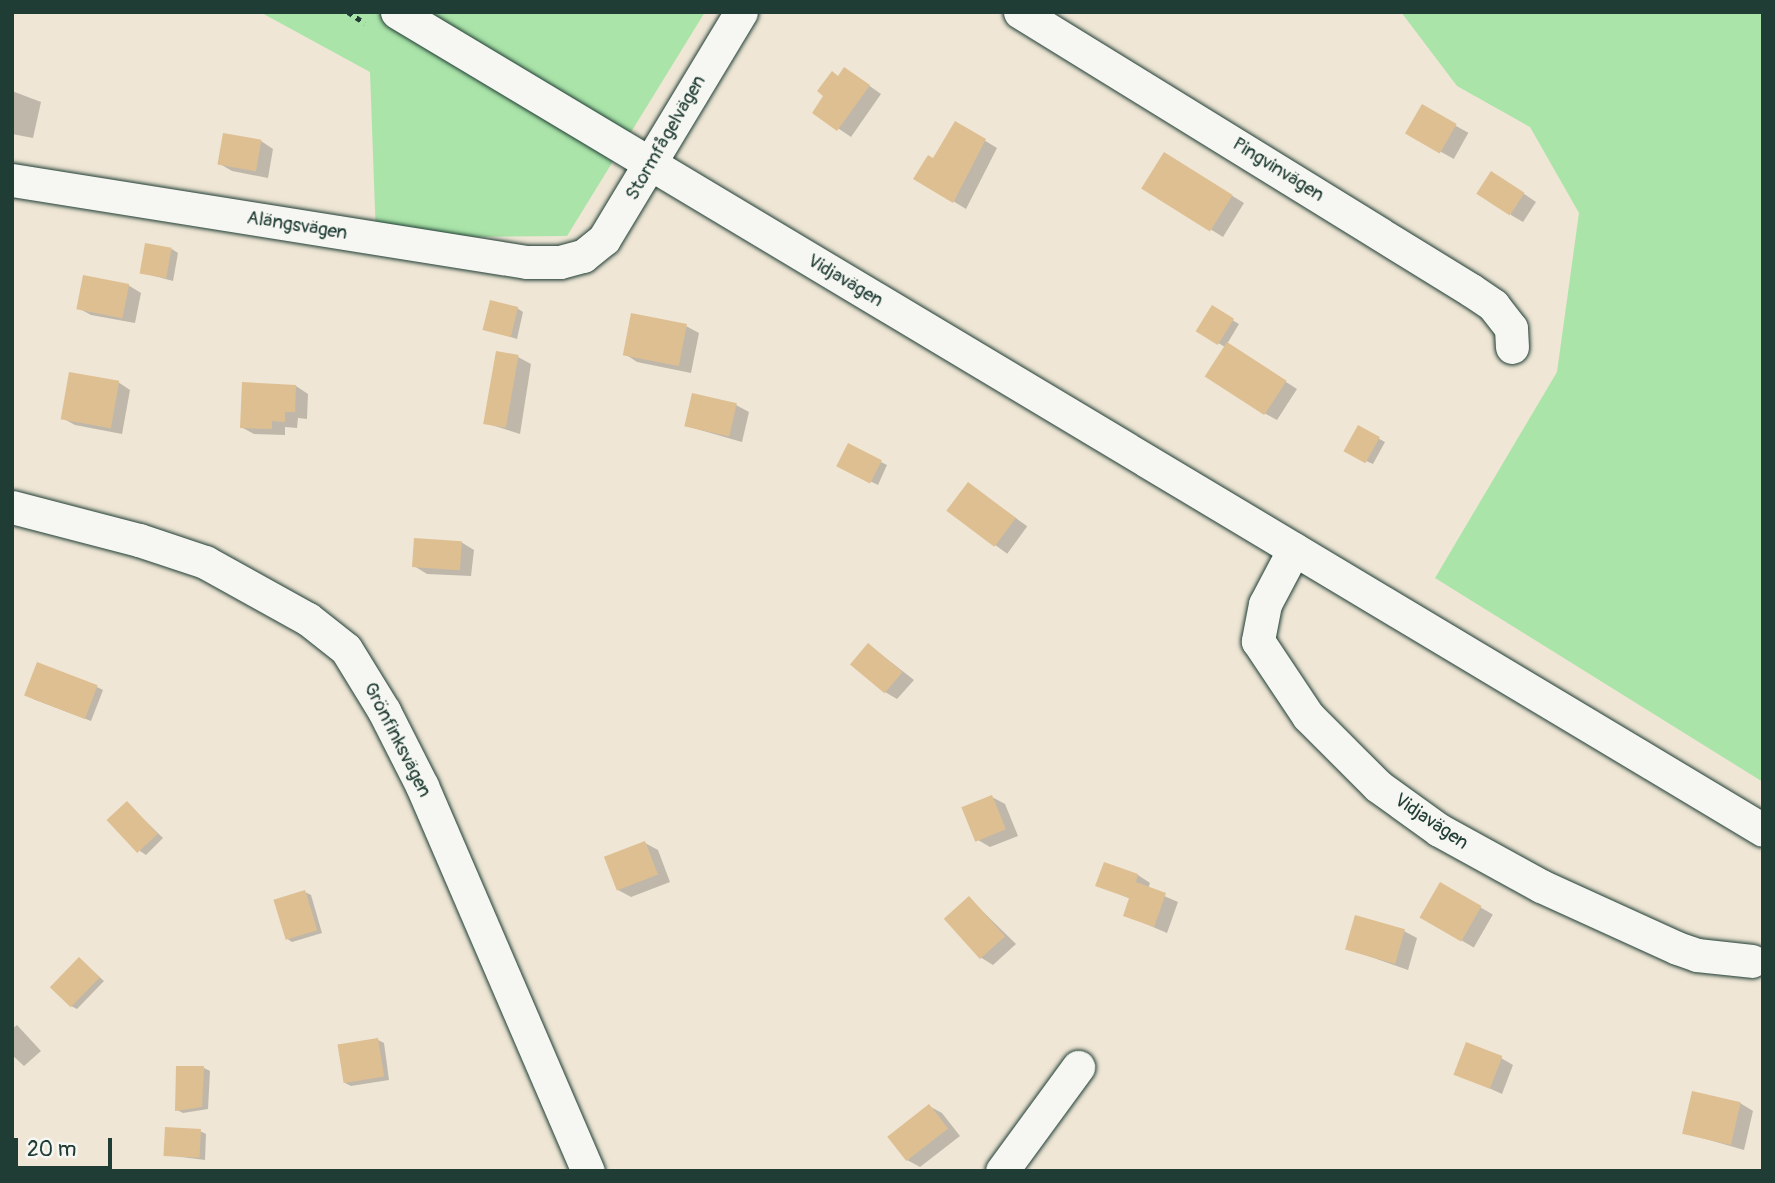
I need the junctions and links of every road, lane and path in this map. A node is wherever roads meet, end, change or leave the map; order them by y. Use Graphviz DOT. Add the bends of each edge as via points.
graph roads {
  1 [pos="397,12"];
  2 [pos="741,12"];
  3 [pos="1020,12"];
  4 [pos="648,164"];
  5 [pos="12,180"];
  6 [pos="583,256"];
  7 [pos="1512,347"];
  8 [pos="12,507"];
  9 [pos="1294,549"];
  10 [pos="1763,830"];
  11 [pos="1752,961"];
  12 [pos="1078,1067"];
  13 [pos="588,1171"];
  14 [pos="1002,1171"];
  1 -- 4 [label="street, Vidjavägen"];
  2 -- 4 [label="street, Stormfågelvägen"];
  3 -- 7 [label="street, Pingvinvägen" via="1471,290 1493,305 1511,328"];
  4 -- 6 [label="street, Stormfågelvägen" via="622,215"];
  4 -- 9 [label="street, Vidjavägen"];
  5 -- 6 [label="street, Alängsvägen" via="527,262 560,262"];
  8 -- 13 [label="street, Grönfinksvägen" via="205,562 309,619 346,649 422,786"];
  9 -- 10 [label="street, Vidjavägen"];
  9 -- 11 [label="street, Vidjavägen" via="1265,604 1258,641 1308,716 1378,786 1439,830 1541,886 1677,948"];
  12 -- 14 [label="street"];
}
